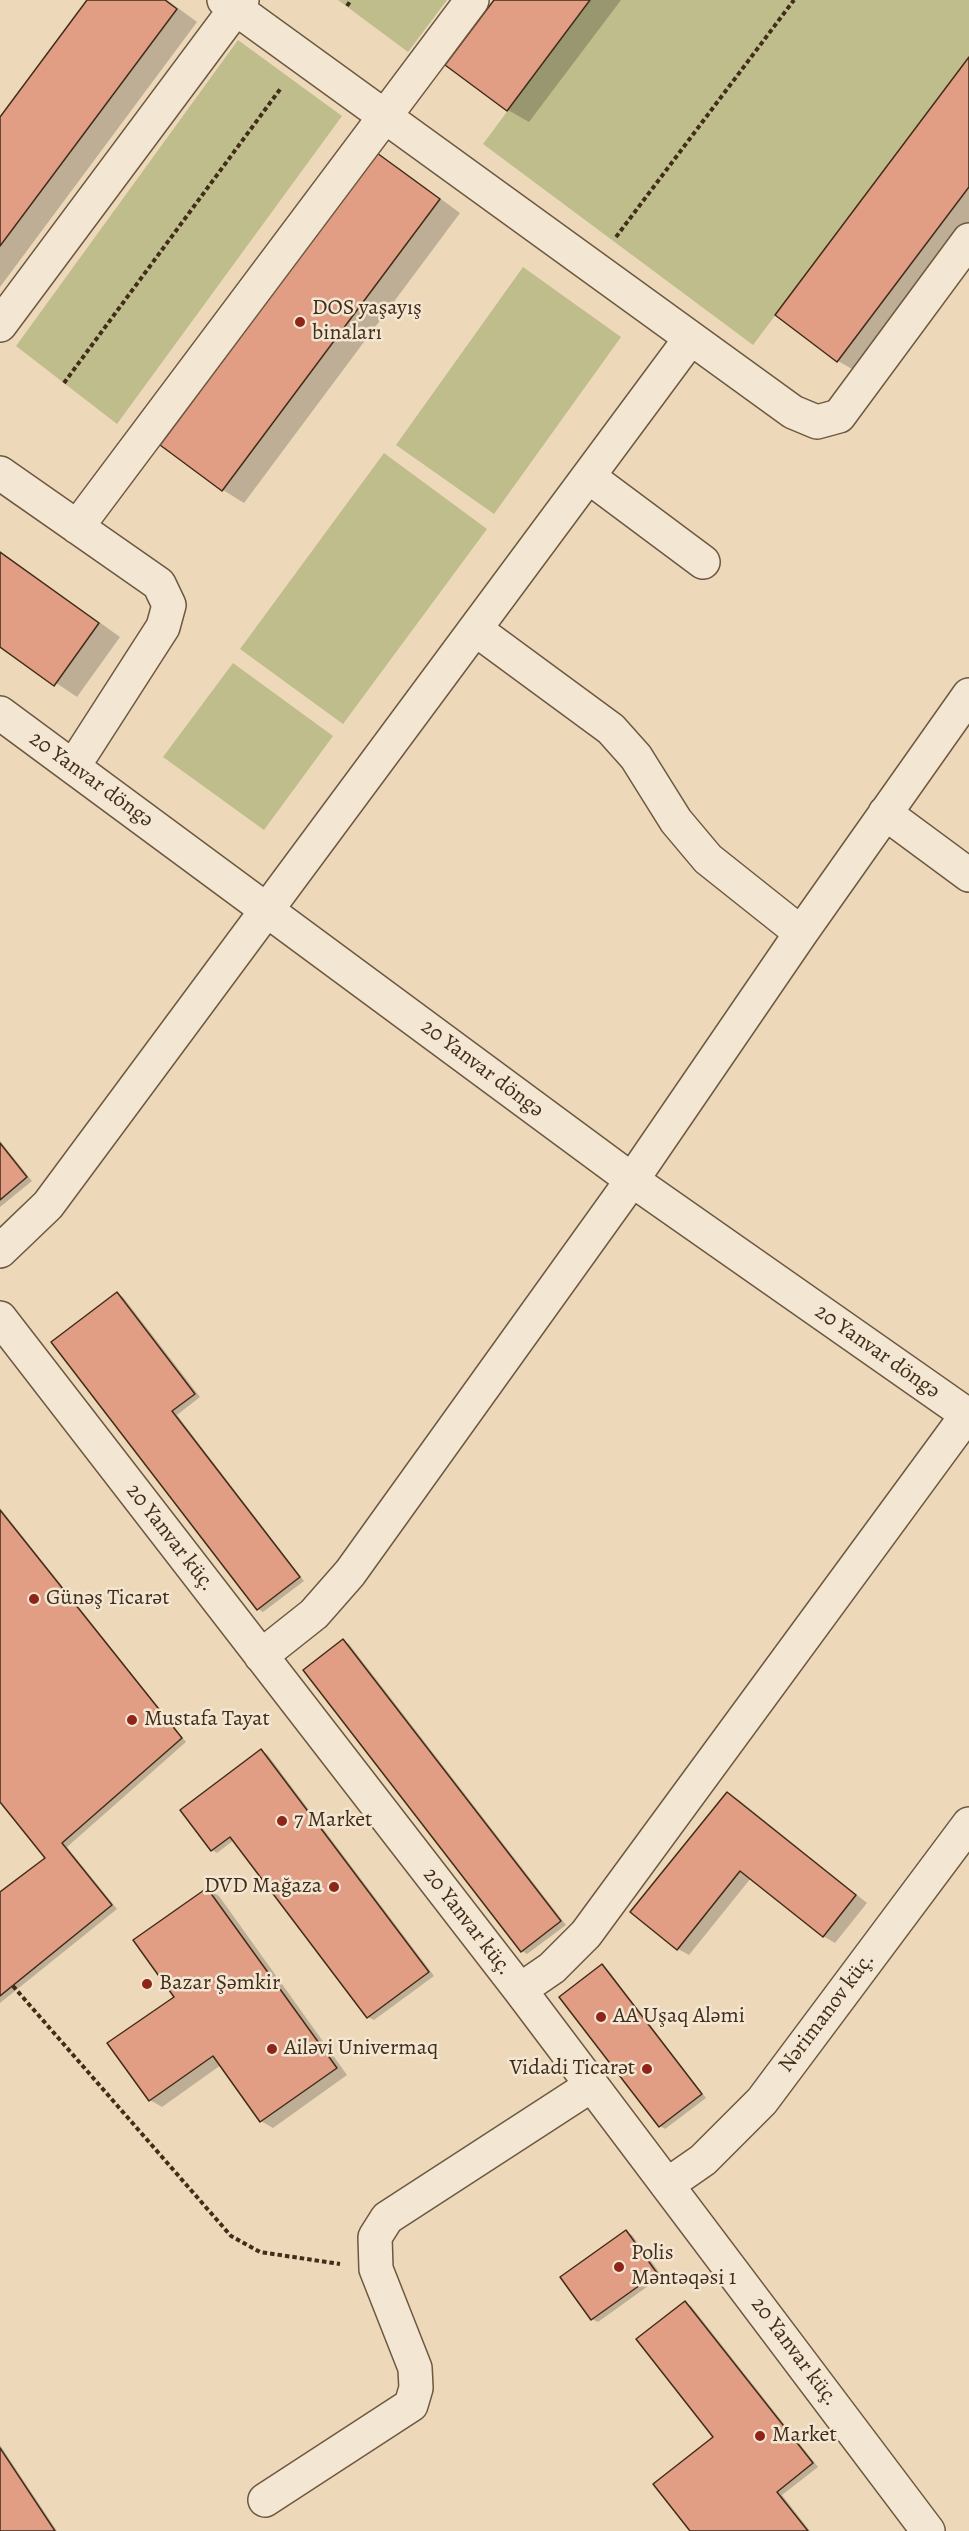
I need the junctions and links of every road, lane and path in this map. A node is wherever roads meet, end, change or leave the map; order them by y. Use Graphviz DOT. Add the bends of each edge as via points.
graph roads {
  1 [pos="351,0"];
  2 [pos="472,0"];
  3 [pos="794,0"];
  4 [pos="234,3"];
  5 [pos="347,6"];
  6 [pos="281,87"];
  7 [pos="384,116"];
  8 [pos="969,240"];
  9 [pos="613,241"];
  10 [pos="0,325"];
  11 [pos="690,339"];
  12 [pos="64,383"];
  13 [pos="0,473"];
  14 [pos="588,477"];
  15 [pos="77,527"];
  16 [pos="703,562"];
  17 [pos="475,629"];
  18 [pos="969,695"];
  19 [pos="0,713"];
  20 [pos="73,767"];
  21 [pos="885,813"];
  22 [pos="969,874"];
  23 [pos="267,910"];
  24 [pos="801,933"];
  25 [pos="632,1180"];
  26 [pos="0,1251"];
  27 [pos="6,1337"];
  28 [pos="968,1416"];
  29 [pos="261,1656"];
  30 [pos="969,1824"];
  31 [pos="13,1986"];
  32 [pos="519,1989"];
  33 [pos="592,2085"];
  34 [pos="667,2185"];
  35 [pos="376,2269"];
  36 [pos="265,2500"];
  37 [pos="928,2531"];
  1 -- 5 [label="path"];
  2 -- 7 [label="street"];
  3 -- 9 [label="path"];
  4 -- 7 [label="street"];
  4 -- 10 [label="street"];
  6 -- 12 [label="path"];
  7 -- 11 [label="street"];
  7 -- 15 [label="street"];
  8 -- 11 [label="street" via="839,416 816,422 793,412"];
  11 -- 14 [label="street"];
  13 -- 15 [label="street"];
  14 -- 16 [label="street"];
  14 -- 17 [label="street"];
  15 -- 20 [label="street" via="159,584 170,605 163,627"];
  17 -- 23 [label="street"];
  17 -- 24 [label="street" via="611,729 636,757 676,821 708,859"];
  18 -- 21 [label="street"];
  19 -- 20 [label="street, 20 Yanvar döngə"];
  20 -- 23 [label="street, 20 Yanvar döngə"];
  21 -- 22 [label="street"];
  21 -- 24 [label="street"];
  23 -- 25 [label="street, 20 Yanvar döngə"];
  23 -- 26 [label="street" via="48,1205"];
  24 -- 25 [label="street"];
  25 -- 28 [label="street, 20 Yanvar döngə"];
  25 -- 29 [label="street" via="350,1573 314,1614"];
  27 -- 29 [label="street, 20 Yanvar küç."];
  28 -- 32 [label="street" via="586,1934 552,1968"];
  29 -- 32 [label="street, 20 Yanvar küç."];
  30 -- 34 [label="street, Nərimanov küç." via="762,2101 703,2160"];
  31 -- 35 [label="path" via="231,2236 260,2252"];
  32 -- 33 [label="street, 20 Yanvar küç."];
  33 -- 34 [label="street, 20 Yanvar küç."];
  33 -- 35 [label="street" via="387,2218 375,2237"];
  34 -- 37 [label="street, 20 Yanvar küç."];
  35 -- 36 [label="street" via="415,2368 416,2388 411,2405"];
}
